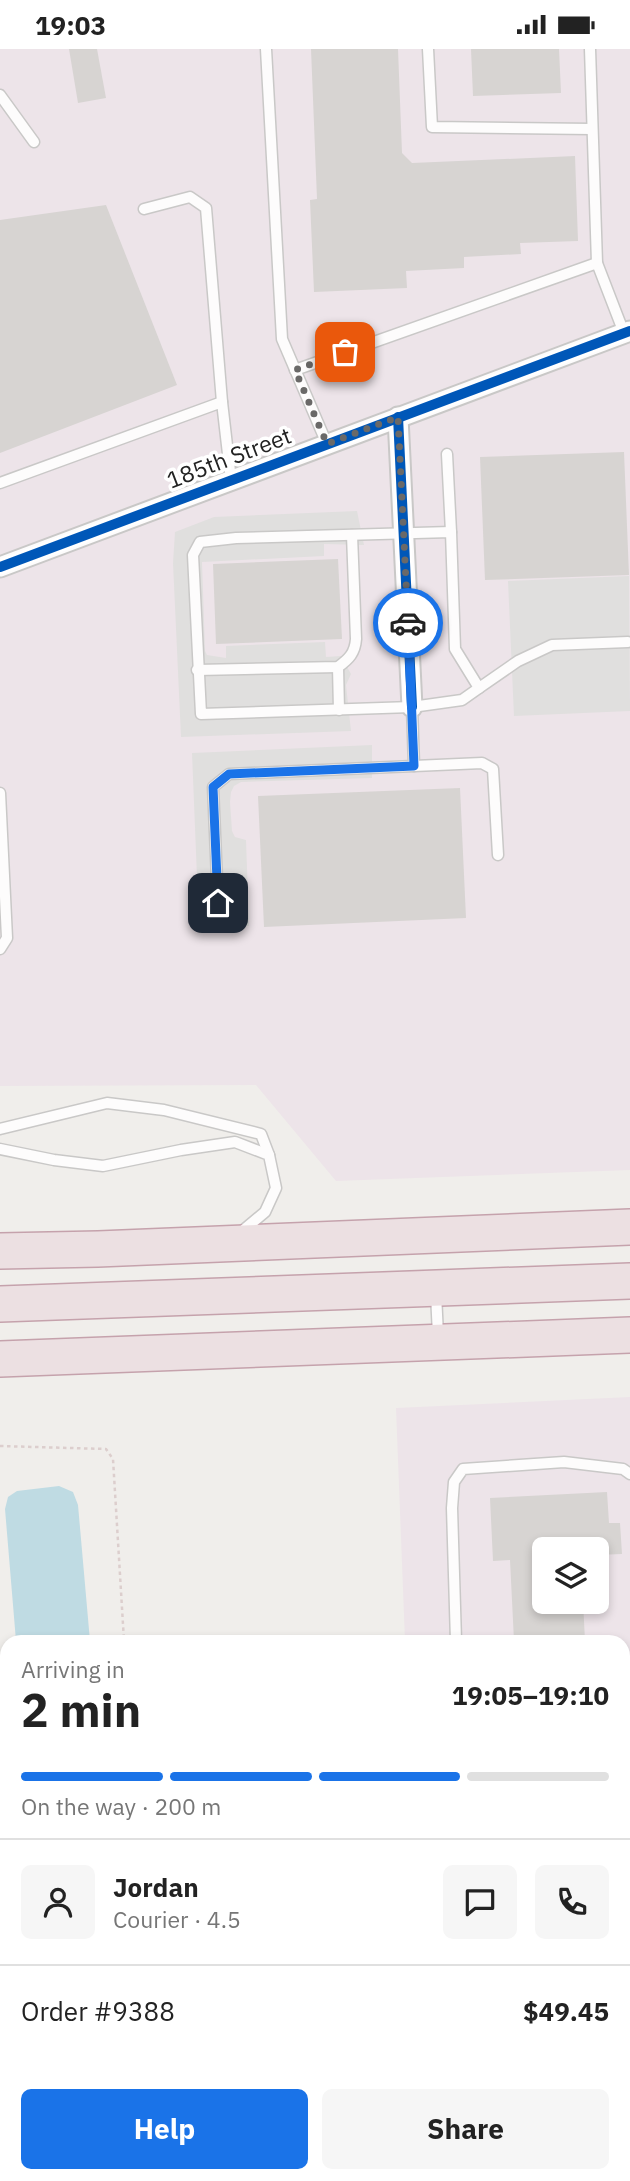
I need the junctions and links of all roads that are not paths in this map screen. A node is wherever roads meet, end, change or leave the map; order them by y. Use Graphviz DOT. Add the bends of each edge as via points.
graph roads {
  1 [pos="266,49"];
  2 [pos="428,49"];
  3 [pos="590,49"];
  4 [pos="0,95"];
  5 [pos="592,129"];
  6 [pos="34,142"];
  7 [pos="144,209"];
  8 [pos="597,263"];
  9 [pos="627,332"];
  10 [pos="295,370"];
  11 [pos="222,402"];
  12 [pos="398,417"];
  13 [pos="327,444"];
  14 [pos="447,454"];
  15 [pos="231,480"];
  16 [pos="0,483"];
  17 [pos="451,532"];
  18 [pos="404,533"];
  19 [pos="352,535"];
  20 [pos="0,567"];
  21 [pos="628,642"];
  22 [pos="338,667"];
  23 [pos="197,670"];
  24 [pos="479,688"];
  25 [pos="412,707"];
  26 [pos="339,710"];
  27 [pos="414,766"];
  28 [pos="0,793"];
  29 [pos="498,855"];
  30 [pos="218,903"];
  31 [pos="0,949"];
  32 [pos="0,1129"];
  33 [pos="0,1149"];
  34 [pos="269,1155"];
  35 [pos="630,1227"];
  36 [pos="227,1244"];
  37 [pos="2,1250"];
  38 [pos="630,1281"];
  39 [pos="436,1287"];
  40 [pos="0,1304"];
  41 [pos="630,1335"];
  42 [pos="439,1343"];
  43 [pos="0,1359"];
  44 [pos="630,1473"];
  45 [pos="456,1635"];
  1 -- 10 [label="lane" via="282,339"];
  2 -- 5 [label="lane" via="432,127"];
  3 -- 5 [label="lane"];
  4 -- 6 [label="lane"];
  5 -- 8 [label="lane"];
  7 -- 11 [label="lane" via="190,197 206,208"];
  8 -- 9 [label="lane"];
  8 -- 10 [label="lane"];
  9 -- 12 [label="street, 185th Street"];
  10 -- 13 [label="lane"];
  11 -- 15 [label="lane"];
  11 -- 16 [label="lane"];
  12 -- 13 [label="street, 185th Street"];
  12 -- 18 [label="street"];
  13 -- 15 [label="street, 185th Street"];
  14 -- 17 [label="lane"];
  15 -- 20 [label="street, 185th Street"];
  17 -- 18 [label="lane"];
  17 -- 24 [label="lane" via="455,649"];
  18 -- 19 [label="lane"];
  18 -- 25 [label="street"];
  19 -- 22 [label="lane" via="355,649"];
  19 -- 23 [label="lane" via="200,542 192,555"];
  21 -- 24 [label="lane" via="552,645"];
  22 -- 23 [label="lane"];
  22 -- 26 [label="lane"];
  23 -- 26 [label="lane" via="201,714"];
  24 -- 25 [label="lane" via="462,700"];
  25 -- 26 [label="lane"];
  25 -- 27 [label="lane"];
  27 -- 29 [label="lane" via="482,762 493,769"];
  27 -- 30 [label="lane" via="229,774 213,787"];
  28 -- 31 [label="lane" via="7,938"];
  32 -- 34 [label="lane" via="107,1103 164,1110 261,1134"];
  33 -- 34 [label="lane" via="103,1166 235,1142"];
  34 -- 36 [label="lane" via="276,1188 271,1200 265,1212"];
  35 -- 36 [label="highway"];
  36 -- 37 [label="highway"];
  38 -- 39 [label="highway"];
  39 -- 40 [label="highway"];
  39 -- 42 [label="lane"];
  41 -- 42 [label="highway"];
  42 -- 43 [label="highway"];
  44 -- 45 [label="lane" via="564,1462 463,1469 454,1482 452,1508"];
}
